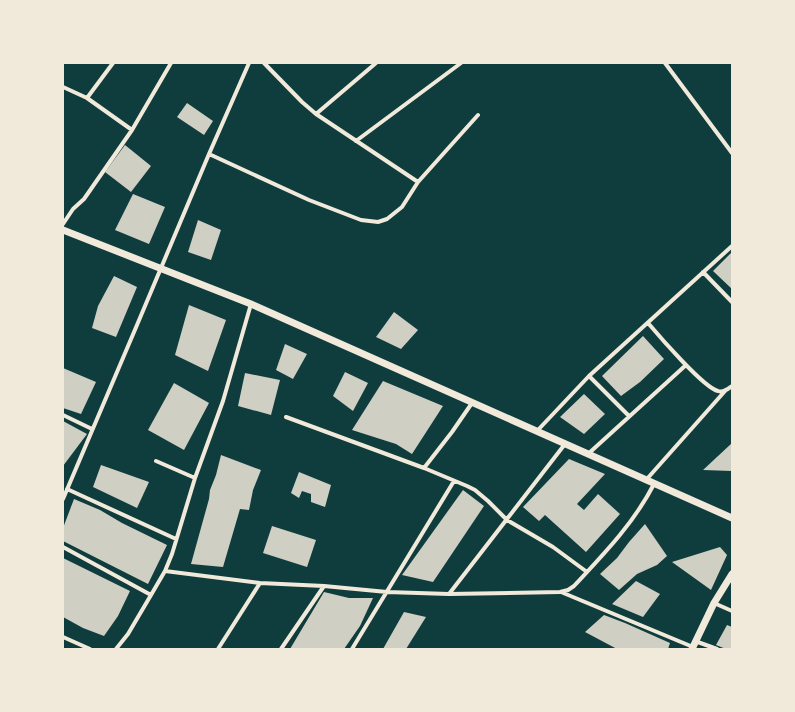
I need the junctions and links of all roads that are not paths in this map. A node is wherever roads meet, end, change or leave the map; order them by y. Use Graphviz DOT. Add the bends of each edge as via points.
graph roads {
  1 [pos="113,63"];
  2 [pos="171,63"];
  3 [pos="249,63"];
  4 [pos="264,63"];
  5 [pos="376,63"];
  6 [pos="461,63"];
  7 [pos="665,63"];
  8 [pos="63,87"];
  9 [pos="87,98"];
  10 [pos="316,114"];
  11 [pos="478,115"];
  12 [pos="132,130"];
  13 [pos="356,141"];
  14 [pos="732,153"];
  15 [pos="208,154"];
  16 [pos="418,182"];
  17 [pos="63,224"];
  18 [pos="63,230"];
  19 [pos="732,246"];
  20 [pos="160,268"];
  21 [pos="703,272"];
  22 [pos="732,302"];
  23 [pos="251,304"];
  24 [pos="648,323"];
  25 [pos="686,365"];
  26 [pos="589,376"];
  27 [pos="732,386"];
  28 [pos="725,391"];
  29 [pos="472,403"];
  30 [pos="63,415"];
  31 [pos="629,416"];
  32 [pos="286,417"];
  33 [pos="92,429"];
  34 [pos="536,431"];
  35 [pos="565,444"];
  36 [pos="588,454"];
  37 [pos="156,461"];
  38 [pos="424,468"];
  39 [pos="195,478"];
  40 [pos="646,480"];
  41 [pos="454,481"];
  42 [pos="654,484"];
  43 [pos="67,489"];
  44 [pos="63,499"];
  45 [pos="732,518"];
  46 [pos="507,520"];
  47 [pos="176,539"];
  48 [pos="63,547"];
  49 [pos="165,571"];
  50 [pos="587,572"];
  51 [pos="732,574"];
  52 [pos="260,583"];
  53 [pos="324,586"];
  54 [pos="388,592"];
  55 [pos="560,592"];
  56 [pos="449,594"];
  57 [pos="151,596"];
  58 [pos="714,603"];
  59 [pos="732,611"];
  60 [pos="63,637"];
  61 [pos="693,646"];
  62 [pos="90,649"];
  63 [pos="116,649"];
  64 [pos="218,649"];
  65 [pos="282,649"];
  66 [pos="352,649"];
  67 [pos="717,649"];
  1 -- 9 [label="street"];
  2 -- 12 [label="street"];
  3 -- 15 [label="street"];
  4 -- 10 [label="street"];
  5 -- 10 [label="street"];
  6 -- 13 [label="street"];
  7 -- 14 [label="street"];
  8 -- 9 [label="street"];
  9 -- 12 [label="street"];
  10 -- 13 [label="street"];
  11 -- 16 [label="street"];
  12 -- 17 [label="street" via="84,199"];
  13 -- 16 [label="street"];
  15 -- 16 [label="street" via="309,200 370,222 382,221 402,207"];
  15 -- 20 [label="street"];
  18 -- 20 [label="street"];
  19 -- 21 [label="street"];
  20 -- 23 [label="street"];
  20 -- 33 [label="street"];
  21 -- 22 [label="street"];
  21 -- 24 [label="street"];
  23 -- 29 [label="street"];
  23 -- 39 [label="street" via="223,401"];
  24 -- 25 [label="street"];
  24 -- 26 [label="street"];
  25 -- 28 [label="street" via="711,388 718,392"];
  25 -- 31 [label="street"];
  26 -- 31 [label="street"];
  26 -- 34 [label="street"];
  27 -- 28 [label="street"];
  28 -- 40 [label="street"];
  29 -- 34 [label="street"];
  29 -- 38 [label="street"];
  30 -- 33 [label="street"];
  31 -- 36 [label="street"];
  32 -- 38 [label="street"];
  33 -- 43 [label="street"];
  34 -- 35 [label="street"];
  35 -- 36 [label="street"];
  35 -- 46 [label="street"];
  36 -- 40 [label="street"];
  37 -- 39 [label="street"];
  38 -- 41 [label="street"];
  39 -- 47 [label="street"];
  40 -- 42 [label="street"];
  41 -- 46 [label="street" via="476,490"];
  41 -- 54 [label="street"];
  42 -- 45 [label="street"];
  42 -- 50 [label="street" via="644,504 618,539"];
  43 -- 44 [label="street"];
  43 -- 47 [label="street"];
  46 -- 50 [label="street" via="553,547"];
  46 -- 56 [label="street"];
  47 -- 49 [label="street"];
  48 -- 57 [label="street"];
  49 -- 52 [label="street"];
  49 -- 57 [label="street"];
  50 -- 55 [label="street" via="574,586"];
  51 -- 58 [label="street"];
  52 -- 53 [label="street"];
  52 -- 64 [label="street"];
  53 -- 54 [label="street"];
  53 -- 65 [label="street"];
  54 -- 56 [label="street"];
  54 -- 66 [label="street"];
  55 -- 56 [label="street"];
  55 -- 61 [label="street"];
  57 -- 63 [label="street"];
  58 -- 59 [label="street"];
  58 -- 61 [label="street"];
  60 -- 62 [label="street"];
  61 -- 67 [label="street"];
}
